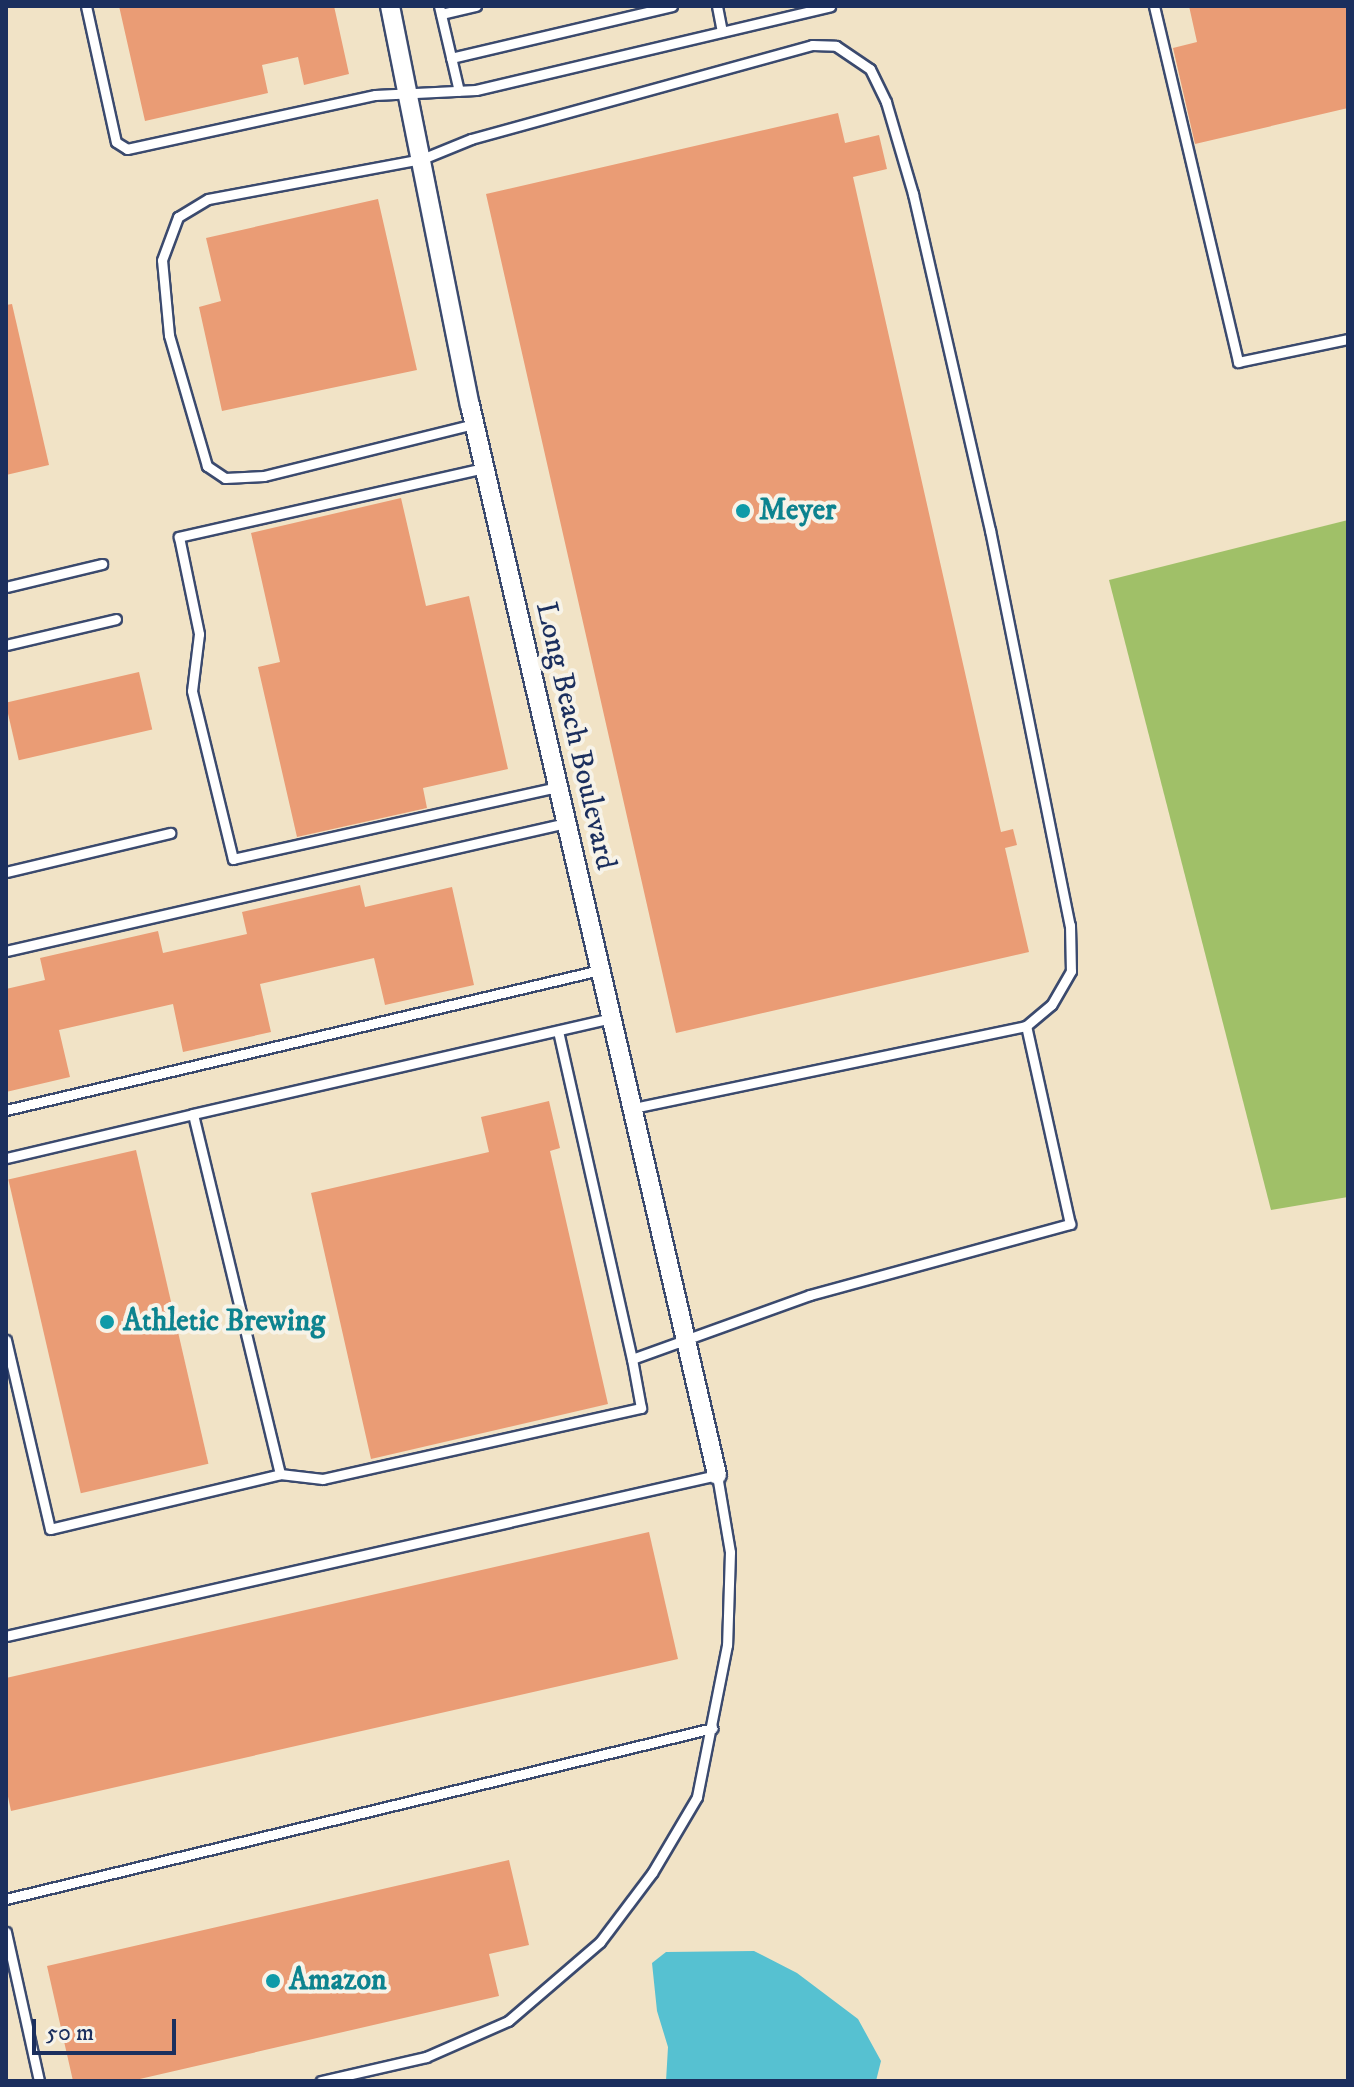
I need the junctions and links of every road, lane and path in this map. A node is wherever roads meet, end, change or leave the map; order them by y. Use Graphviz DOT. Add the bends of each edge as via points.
graph roads {
  1 [pos="86,6"];
  2 [pos="390,6"];
  3 [pos="476,6"];
  4 [pos="672,6"];
  5 [pos="717,6"];
  6 [pos="830,6"];
  7 [pos="1154,6"];
  8 [pos="440,10"];
  9 [pos="722,32"];
  10 [pos="451,58"];
  11 [pos="459,91"];
  12 [pos="408,95"];
  13 [pos="422,159"];
  14 [pos="1348,339"];
  15 [pos="474,424"];
  16 [pos="484,468"];
  17 [pos="102,564"];
  18 [pos="6,587"];
  19 [pos="116,619"];
  20 [pos="6,645"];
  21 [pos="558,787"];
  22 [pos="566,823"];
  23 [pos="170,833"];
  24 [pos="6,872"];
  25 [pos="6,951"];
  26 [pos="600,970"];
  27 [pos="611,1018"];
  28 [pos="1026,1026"];
  29 [pos="558,1031"];
  30 [pos="632,1108"];
  31 [pos="6,1110"];
  32 [pos="193,1114"];
  33 [pos="6,1158"];
  34 [pos="6,1340"];
  35 [pos="686,1340"];
  36 [pos="632,1359"];
  37 [pos="280,1474"];
  38 [pos="717,1475"];
  39 [pos="6,1636"];
  40 [pos="713,1728"];
  41 [pos="6,1899"];
  42 [pos="6,1932"];
  43 [pos="39,2081"];
  44 [pos="321,2081"];
  1 -- 12 [label="lane" via="116,142 127,149 375,95"];
  2 -- 12 [label="street, Long Beach Boulevard"];
  3 -- 8 [label="lane"];
  4 -- 10 [label="lane"];
  5 -- 9 [label="lane"];
  6 -- 9 [label="lane"];
  7 -- 14 [label="lane" via="1238,362"];
  8 -- 10 [label="lane"];
  9 -- 11 [label="lane"];
  10 -- 11 [label="lane"];
  11 -- 12 [label="lane"];
  12 -- 13 [label="street, Long Beach Boulevard"];
  13 -- 15 [label="street, Long Beach Boulevard"];
  13 -- 15 [label="lane" via="192,205 178,217 162,260 169,335 196,440 207,466 225,478 264,476"];
  13 -- 28 [label="lane" via="471,139 812,45 836,46 870,69 886,102 913,194 990,530 1070,925 1071,971 1062,991"];
  15 -- 16 [label="street, Long Beach Boulevard"];
  16 -- 21 [label="street, Long Beach Boulevard"];
  16 -- 21 [label="lane" via="179,537 199,634 192,691 233,859"];
  17 -- 18 [label="lane"];
  19 -- 20 [label="lane"];
  21 -- 22 [label="street, Long Beach Boulevard"];
  22 -- 25 [label="lane"];
  22 -- 26 [label="street, Long Beach Boulevard"];
  23 -- 24 [label="lane"];
  26 -- 27 [label="street, Long Beach Boulevard"];
  26 -- 31 [label="lane"];
  27 -- 29 [label="lane"];
  27 -- 30 [label="street, Long Beach Boulevard"];
  28 -- 30 [label="lane"];
  28 -- 35 [label="lane" via="1070,1224 810,1295"];
  29 -- 32 [label="lane"];
  29 -- 36 [label="lane"];
  30 -- 35 [label="street, Long Beach Boulevard"];
  32 -- 33 [label="lane"];
  32 -- 37 [label="lane"];
  34 -- 37 [label="lane" via="50,1529"];
  35 -- 36 [label="lane"];
  35 -- 38 [label="street, Long Beach Boulevard"];
  36 -- 37 [label="lane" via="641,1408 323,1479"];
  38 -- 39 [label="lane"];
  38 -- 40 [label="lane" via="730,1552 727,1645"];
  40 -- 41 [label="lane"];
  40 -- 44 [label="lane" via="697,1797 658,1863 600,1942 550,1988 479,2038 426,2057"];
  42 -- 43 [label="lane"];
}
